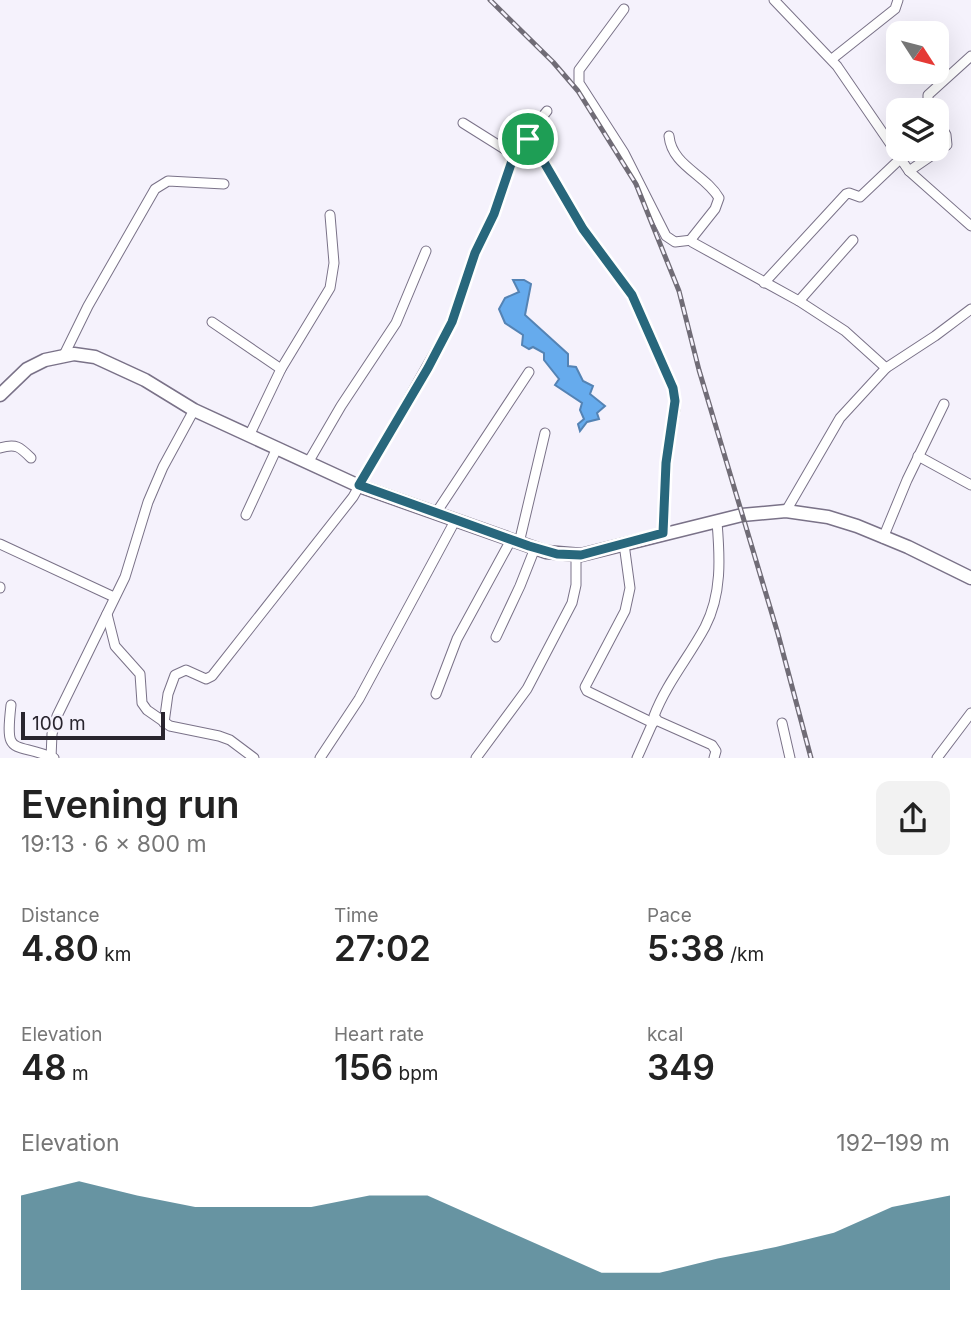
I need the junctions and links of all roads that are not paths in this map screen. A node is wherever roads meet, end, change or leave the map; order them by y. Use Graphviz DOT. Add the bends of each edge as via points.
graph roads {
  1 [pos="774,0"];
  2 [pos="898,0"];
  3 [pos="624,9"];
  4 [pos="971,56"];
  5 [pos="832,59"];
  6 [pos="927,98"];
  7 [pos="547,111"];
  8 [pos="463,123"];
  9 [pos="669,136"];
  10 [pos="886,136"];
  11 [pos="524,139"];
  12 [pos="514,155"];
  13 [pos="898,161"];
  14 [pos="902,161"];
  15 [pos="924,161"];
  16 [pos="909,171"];
  17 [pos="224,184"];
  18 [pos="330,215"];
  19 [pos="971,226"];
  20 [pos="692,240"];
  21 [pos="853,240"];
  22 [pos="426,251"];
  23 [pos="764,283"];
  24 [pos="799,301"];
  25 [pos="971,309"];
  26 [pos="212,322"];
  27 [pos="63,356"];
  28 [pos="886,368"];
  29 [pos="281,369"];
  30 [pos="529,372"];
  31 [pos="0,395"];
  32 [pos="944,404"];
  33 [pos="194,410"];
  34 [pos="545,433"];
  35 [pos="249,436"];
  36 [pos="0,448"];
  37 [pos="277,448"];
  38 [pos="918,456"];
  39 [pos="31,458"];
  40 [pos="309,461"];
  41 [pos="359,485"];
  42 [pos="971,485"];
  43 [pos="786,511"];
  44 [pos="436,513"];
  45 [pos="246,515"];
  46 [pos="456,519"];
  47 [pos="717,522"];
  48 [pos="663,533"];
  49 [pos="883,538"];
  50 [pos="515,541"];
  51 [pos="0,544"];
  52 [pos="624,544"];
  53 [pos="535,548"];
  54 [pos="576,556"];
  55 [pos="971,578"];
  56 [pos="114,597"];
  57 [pos="107,614"];
  58 [pos="496,637"];
  59 [pos="436,694"];
  60 [pos="11,705"];
  61 [pos="971,713"];
  62 [pos="654,721"];
  63 [pos="164,723"];
  64 [pos="782,723"];
  65 [pos="52,757"];
  66 [pos="254,758"];
  67 [pos="320,758"];
  68 [pos="476,758"];
  69 [pos="637,758"];
  70 [pos="714,758"];
  71 [pos="790,758"];
  72 [pos="937,758"];
  1 -- 5 [label="street"];
  2 -- 5 [label="street" via="895,9"];
  3 -- 20 [label="street" via="579,70 579,83 624,153 666,236 675,242"];
  4 -- 6 [label="street"];
  5 -- 10 [label="street"];
  7 -- 11 [label="street"];
  8 -- 12 [label="street"];
  9 -- 20 [label="street" via="678,159 719,198"];
  11 -- 12 [label="street"];
  11 -- 48 [label="street" via="530,140 583,229 632,295 673,388"];
  12 -- 41 [label="street" via="452,322"];
  13 -- 23 [label="street" via="860,197 846,194"];
  14 -- 16 [label="street"];
  15 -- 16 [label="street"];
  16 -- 19 [label="street"];
  17 -- 27 [label="street" via="168,181 155,189"];
  18 -- 29 [label="street" via="334,263 330,288"];
  20 -- 23 [label="street"];
  21 -- 24 [label="street"];
  22 -- 40 [label="street" via="396,323"];
  23 -- 24 [label="street"];
  24 -- 28 [label="street" via="845,331"];
  25 -- 28 [label="street"];
  26 -- 29 [label="street"];
  27 -- 31 [label="street" via="27,369"];
  27 -- 33 [label="street" via="95,357"];
  28 -- 43 [label="street" via="840,418"];
  29 -- 35 [label="street"];
  30 -- 44 [label="street"];
  32 -- 38 [label="street"];
  33 -- 35 [label="street"];
  33 -- 56 [label="street" via="159,476"];
  34 -- 50 [label="street"];
  35 -- 37 [label="street"];
  36 -- 39 [label="street" via="13,444"];
  37 -- 40 [label="street"];
  37 -- 45 [label="street"];
  38 -- 42 [label="street"];
  38 -- 49 [label="street"];
  40 -- 41 [label="street"];
  41 -- 44 [label="street"];
  41 -- 63 [label="street" via="342,513 212,676 206,679 186,670 176,675"];
  43 -- 47 [label="street"];
  43 -- 49 [label="street" via="828,517"];
  44 -- 46 [label="street"];
  46 -- 50 [label="street"];
  46 -- 67 [label="street" via="359,699"];
  47 -- 48 [label="street"];
  47 -- 62 [label="street" via="721,562 714,604 672,678"];
  48 -- 52 [label="street"];
  49 -- 55 [label="street"];
  50 -- 53 [label="street"];
  50 -- 59 [label="street" via="457,639"];
  51 -- 56 [label="street"];
  52 -- 54 [label="street"];
  52 -- 62 [label="street" via="630,588 625,611 585,687"];
  53 -- 54 [label="street"];
  53 -- 58 [label="street"];
  54 -- 68 [label="street" via="572,603 552,644"];
  56 -- 57 [label="street"];
  57 -- 63 [label="street" via="115,646 141,674 142,703"];
  57 -- 65 [label="street" via="57,716"];
  60 -- 65 [label="street" via="11,744"];
  61 -- 72 [label="street"];
  62 -- 69 [label="street"];
  62 -- 70 [label="street" via="712,745"];
  63 -- 66 [label="street" via="230,740"];
  64 -- 71 [label="street"];
}
